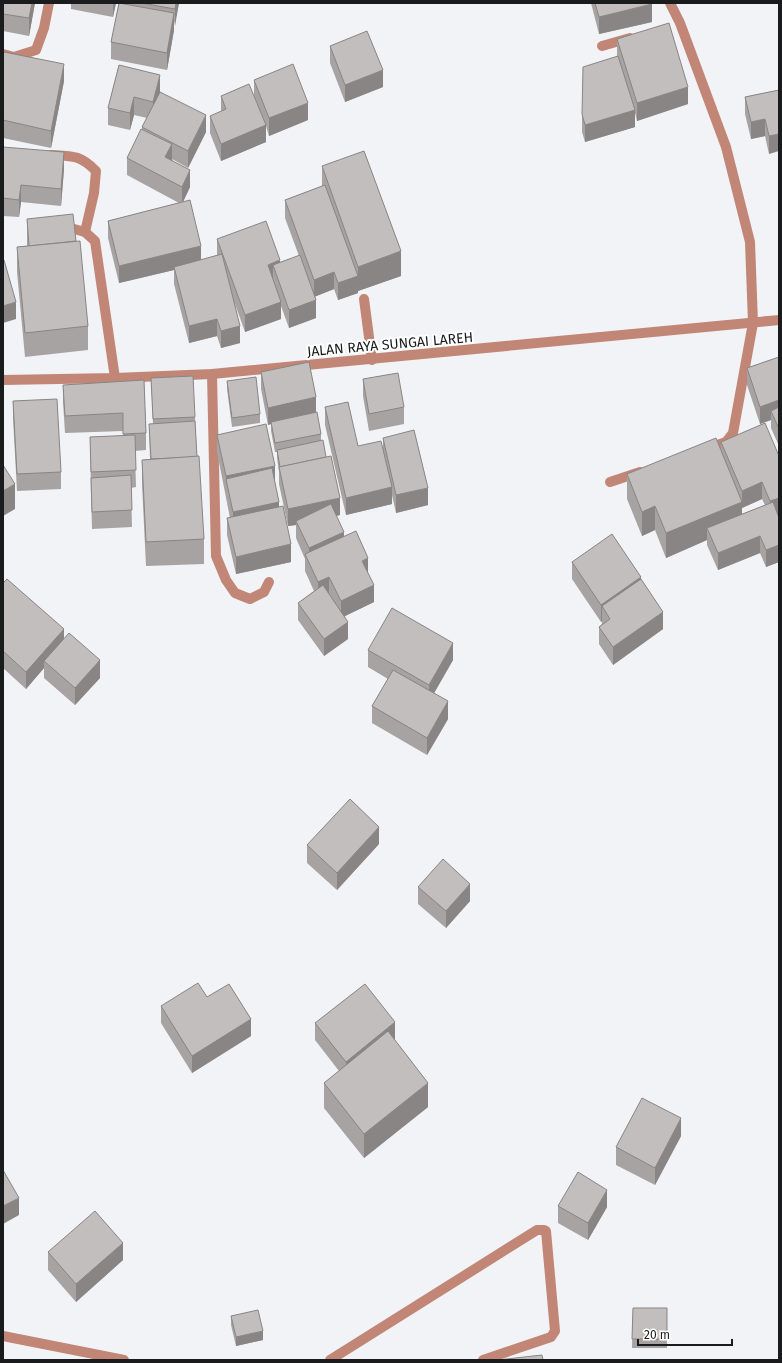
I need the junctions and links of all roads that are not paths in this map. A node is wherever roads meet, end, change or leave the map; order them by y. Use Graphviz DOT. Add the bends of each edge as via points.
graph roads {
  1 [pos="48,3"];
  2 [pos="670,3"];
  3 [pos="638,36"];
  4 [pos="602,46"];
  5 [pos="3,54"];
  6 [pos="42,155"];
  7 [pos="52,229"];
  8 [pos="85,232"];
  9 [pos="364,299"];
  10 [pos="779,320"];
  11 [pos="753,323"];
  12 [pos="372,360"];
  13 [pos="212,374"];
  14 [pos="115,378"];
  15 [pos="3,380"];
  16 [pos="697,452"];
  17 [pos="647,470"];
  18 [pos="610,482"];
  19 [pos="269,582"];
  20 [pos="3,1336"];
  21 [pos="124,1360"];
  22 [pos="330,1360"];
  23 [pos="483,1360"];
  1 -- 5 [label="street" via="44,28 36,50 14,56"];
  2 -- 11 [label="street" via="676,24 726,147 750,242"];
  3 -- 4 [label="street"];
  6 -- 8 [label="street" via="71,156 85,161 96,171"];
  7 -- 8 [label="street"];
  8 -- 14 [label="street" via="95,241"];
  9 -- 12 [label="street"];
  10 -- 11 [label="street, JALAN RAYA SUNGAI LAREH"];
  11 -- 12 [label="street, JALAN RAYA SUNGAI LAREH"];
  11 -- 16 [label="street" via="733,433 726,442"];
  12 -- 13 [label="street, JALAN RAYA SUNGAI LAREH"];
  13 -- 14 [label="street, JALAN RAYA SUNGAI LAREH"];
  13 -- 19 [label="street" via="216,556 235,594 250,599 264,592"];
  14 -- 15 [label="street, JALAN RAYA SUNGAI LAREH"];
  17 -- 18 [label="street"];
  20 -- 21 [label="street"];
  22 -- 23 [label="street" via="537,1230 544,1230 555,1331 551,1337"];
}
